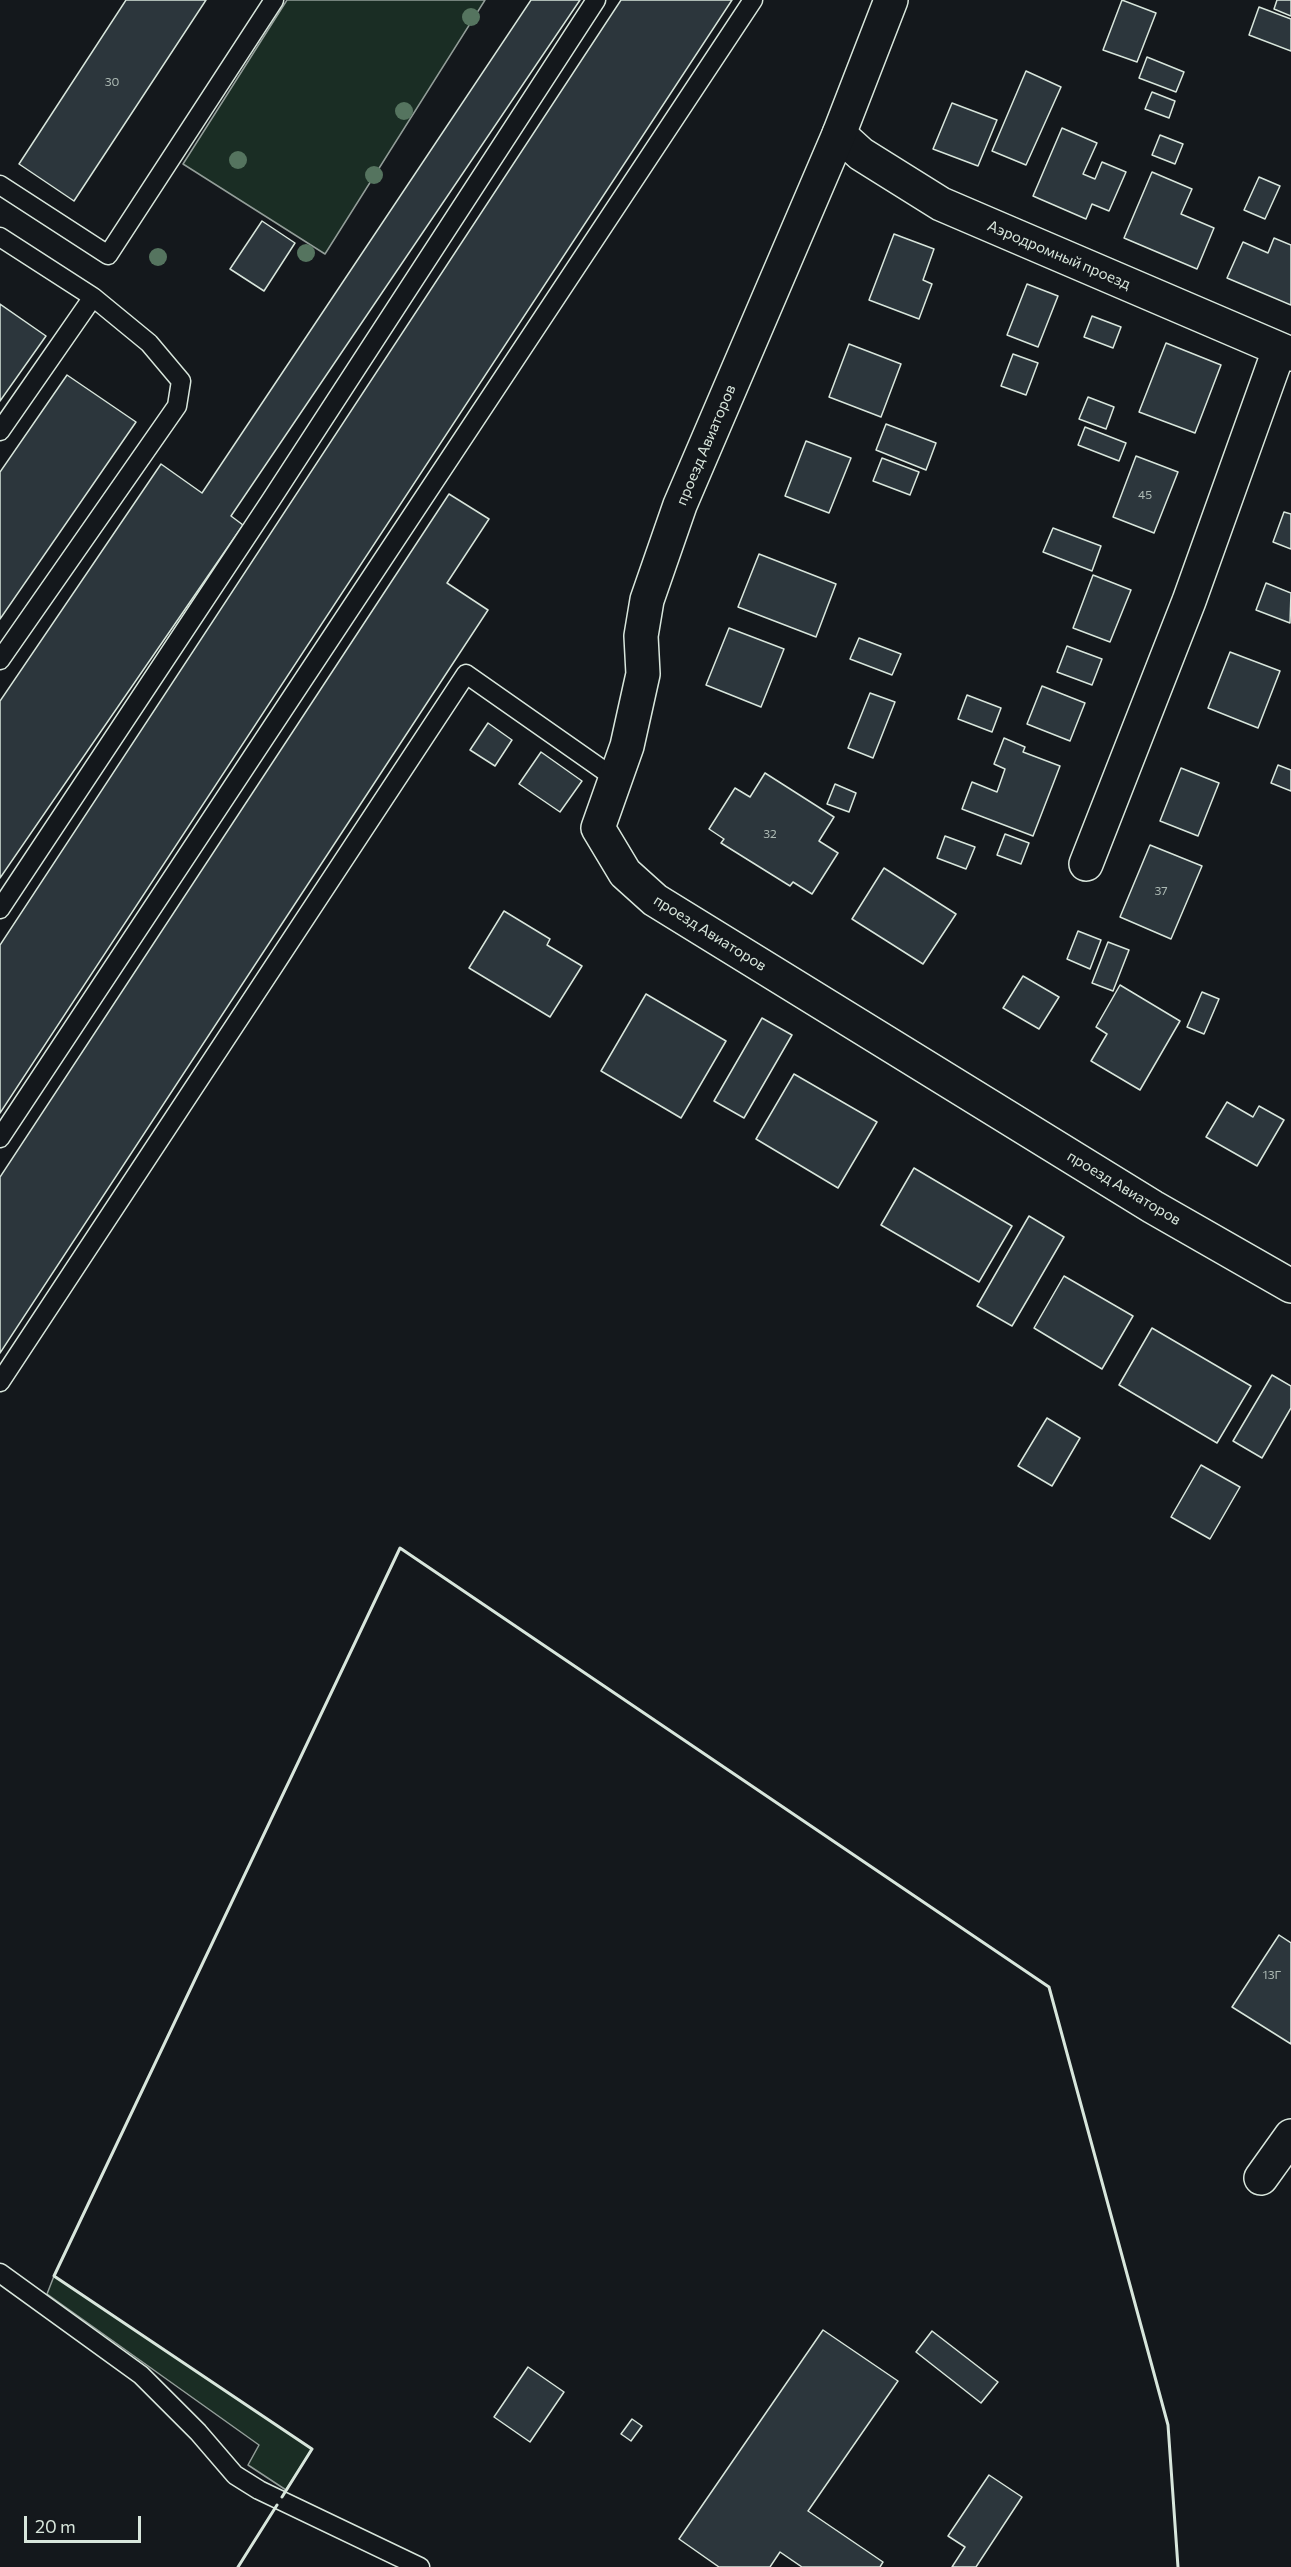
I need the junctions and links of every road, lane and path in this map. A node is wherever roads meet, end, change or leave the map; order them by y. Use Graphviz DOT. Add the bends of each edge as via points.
graph roads {
  1 [pos="274,0"];
  2 [pos="596,0"];
  3 [pos="753,0"];
  4 [pos="891,0"];
  5 [pos="839,134"];
  6 [pos="0,184"];
  7 [pos="0,237"];
  8 [pos="93,297"];
  9 [pos="1285,352"];
  10 [pos="0,431"];
  11 [pos="0,660"];
  12 [pos="616,779"];
  13 [pos="1086,864"];
  14 [pos="0,909"];
  15 [pos="0,1138"];
  16 [pos="1291,1286"];
  17 [pos="0,1382"];
  18 [pos="1291,2136"];
  19 [pos="1261,2178"];
  20 [pos="0,2273"];
  21 [pos="420,2567"];
  1 -- 6 [label="lane" via="108,255"];
  2 -- 14 [label="lane"];
  3 -- 15 [label="lane"];
  4 -- 5 [label="street, проезд Авиаторов"];
  5 -- 9 [label="street, Аэродромный проезд" via="861,154 940,204"];
  5 -- 12 [label="street, проезд Авиаторов" via="680,505 647,600 641,636 643,674"];
  7 -- 8 [label="lane"];
  8 -- 10 [label="lane"];
  8 -- 11 [label="lane" via="149,343 181,381 177,406"];
  9 -- 13 [label="street"];
  12 -- 16 [label="street, проезд Авиаторов" via="598,828 625,873 655,900 1143,1201"];
  12 -- 17 [label="lane" via="466,674"];
  18 -- 19 [label="street"];
  20 -- 21 [label="lane" via="141,2375 236,2475 259,2490"];
}
